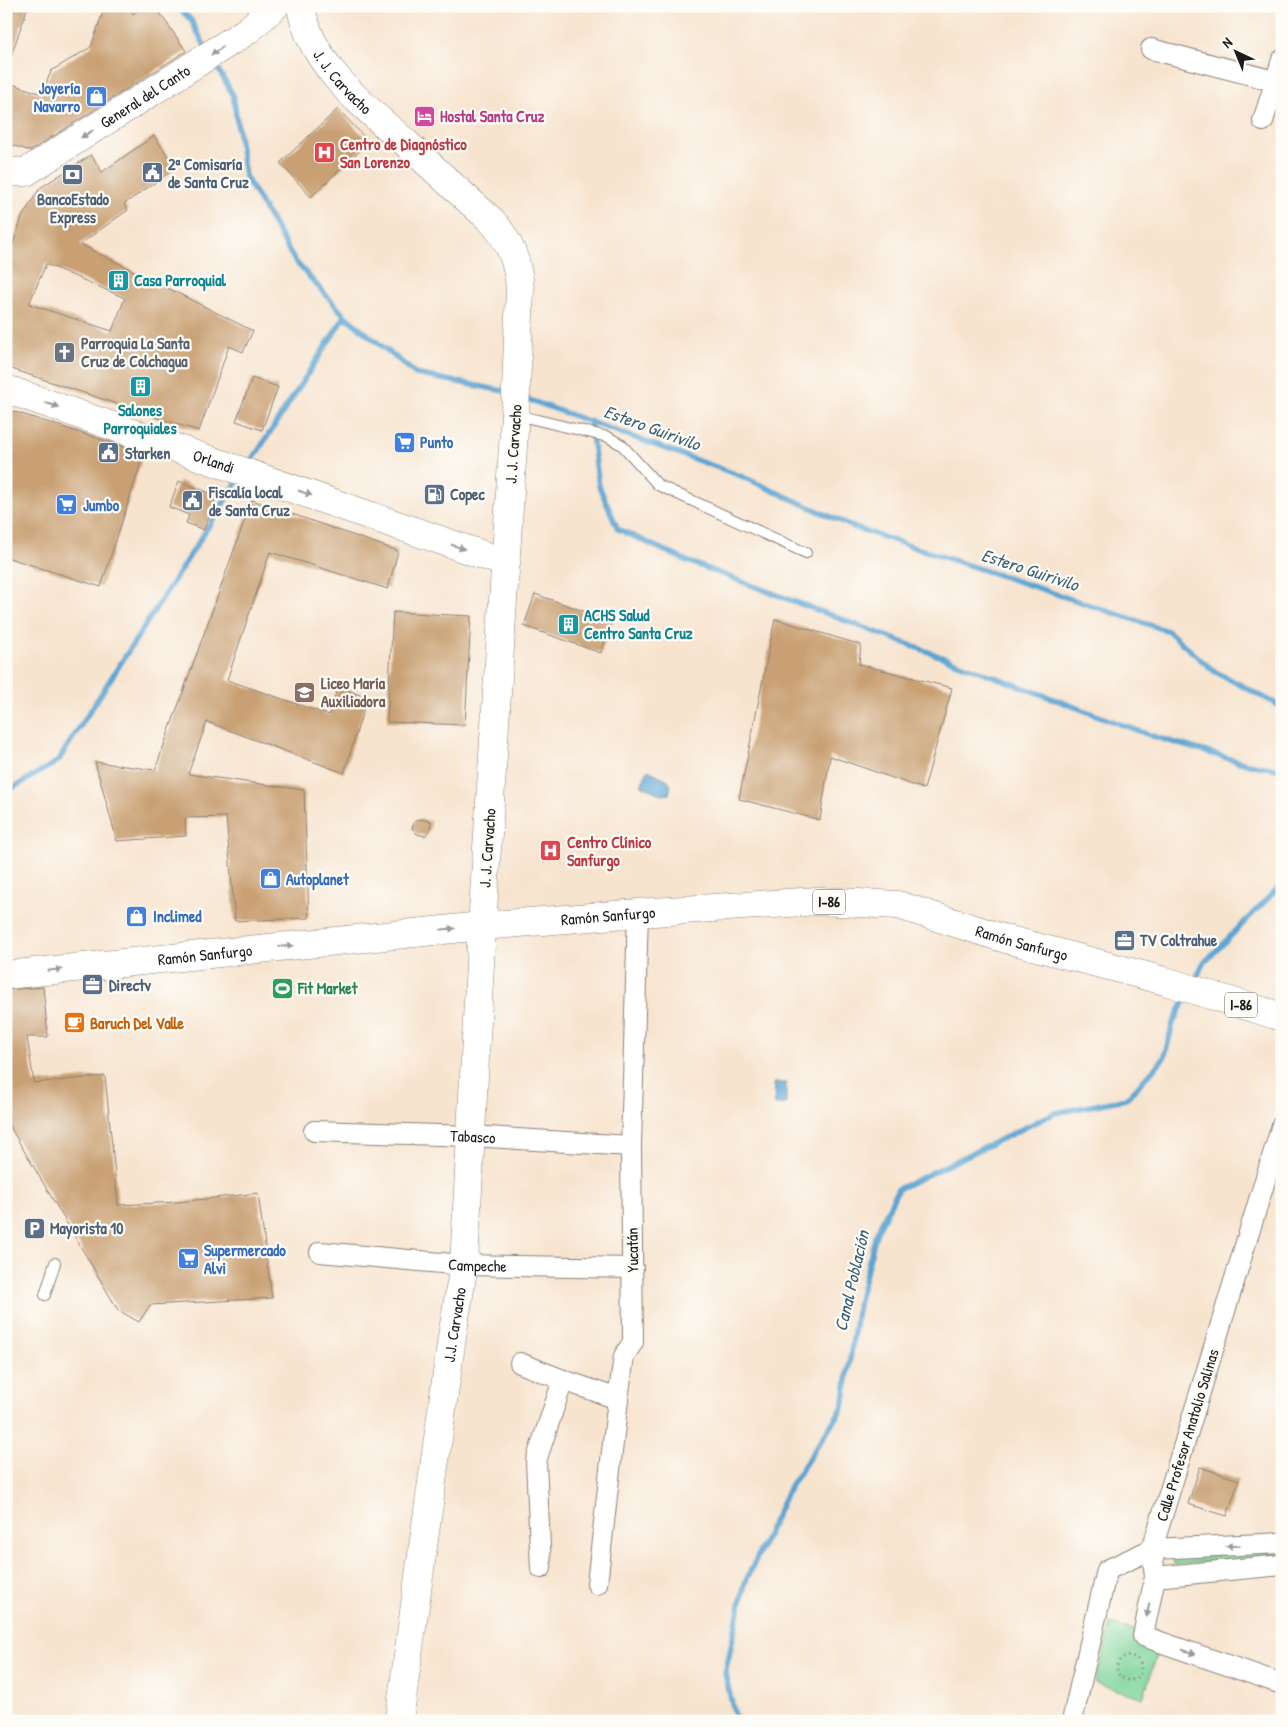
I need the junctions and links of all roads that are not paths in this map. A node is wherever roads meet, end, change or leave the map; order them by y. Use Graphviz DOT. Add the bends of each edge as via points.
graph roads {
  1 [pos="275,6"];
  2 [pos="301,6"];
  3 [pos="248,31"];
  4 [pos="313,44"];
  5 [pos="1151,49"];
  6 [pos="1282,60"];
  7 [pos="1279,82"];
  8 [pos="1263,121"];
  9 [pos="8,172"];
  10 [pos="6,389"];
  11 [pos="516,410"];
  12 [pos="806,553"];
  13 [pos="506,563"];
  14 [pos="638,913"];
  15 [pos="482,926"];
  16 [pos="7,977"];
  17 [pos="1282,1017"];
  18 [pos="1282,1125"];
  19 [pos="314,1131"];
  20 [pos="471,1136"];
  21 [pos="631,1146"];
  22 [pos="320,1252"];
  23 [pos="55,1264"];
  24 [pos="464,1265"];
  25 [pos="633,1268"];
  26 [pos="45,1295"];
  27 [pos="520,1363"];
  28 [pos="563,1380"];
  29 [pos="618,1399"];
  30 [pos="1282,1543"];
  31 [pos="1152,1549"];
  32 [pos="1282,1566"];
  33 [pos="541,1568"];
  34 [pos="1155,1577"];
  35 [pos="597,1584"];
  36 [pos="1282,1684"];
  37 [pos="399,1721"];
  38 [pos="1072,1721"];
  1 -- 3 [label="main road, General del Canto"];
  2 -- 4 [label="main road"];
  3 -- 4 [label="main road" via="258,26 275,26 296,32"];
  3 -- 9 [label="main road, General del Canto, one-way" via="26,172"];
  4 -- 11 [label="main road, J. J. Carvacho" via="360,102 491,220 508,241 520,289"];
  5 -- 7 [label="street"];
  6 -- 7 [label="street"];
  7 -- 8 [label="street"];
  10 -- 13 [label="main road, Orlandi, one-way"];
  11 -- 12 [label="lane" via="608,438 622,446 658,485"];
  11 -- 13 [label="main road, J. J. Carvacho"];
  13 -- 15 [label="main road, J. J. Carvacho"];
  14 -- 15 [label="main road, Ramón Sanfurgo / I-86"];
  14 -- 17 [label="main road, Ramón Sanfurgo / I-86" via="818,901 898,905"];
  14 -- 21 [label="street, Yucatán"];
  16 -- 15 [label="main road, Ramón Sanfurgo, one-way"];
  15 -- 20 [label="main road, J.J. Carvacho"];
  18 -- 31 [label="street, Calle Profesor Anatolio Salinas"];
  19 -- 20 [label="street, Tabasco"];
  20 -- 21 [label="street, Tabasco"];
  20 -- 24 [label="main road, J.J. Carvacho"];
  21 -- 25 [label="street, Yucatán"];
  22 -- 24 [label="street, Campeche"];
  23 -- 26 [label="lane"];
  24 -- 25 [label="street, Campeche"];
  24 -- 37 [label="main road, J.J. Carvacho"];
  25 -- 29 [label="street, Yucatán" via="633,1342 624,1356"];
  27 -- 28 [label="street"];
  28 -- 29 [label="street"];
  28 -- 33 [label="street" via="536,1461"];
  29 -- 35 [label="street, Yucatán"];
  30 -- 31 [label="street, one-way"];
  31 -- 34 [label="street"];
  31 -- 38 [label="street" via="1107,1570"];
  32 -- 34 [label="street"];
  34 -- 36 [label="street, one-way" via="1143,1636"];
}
